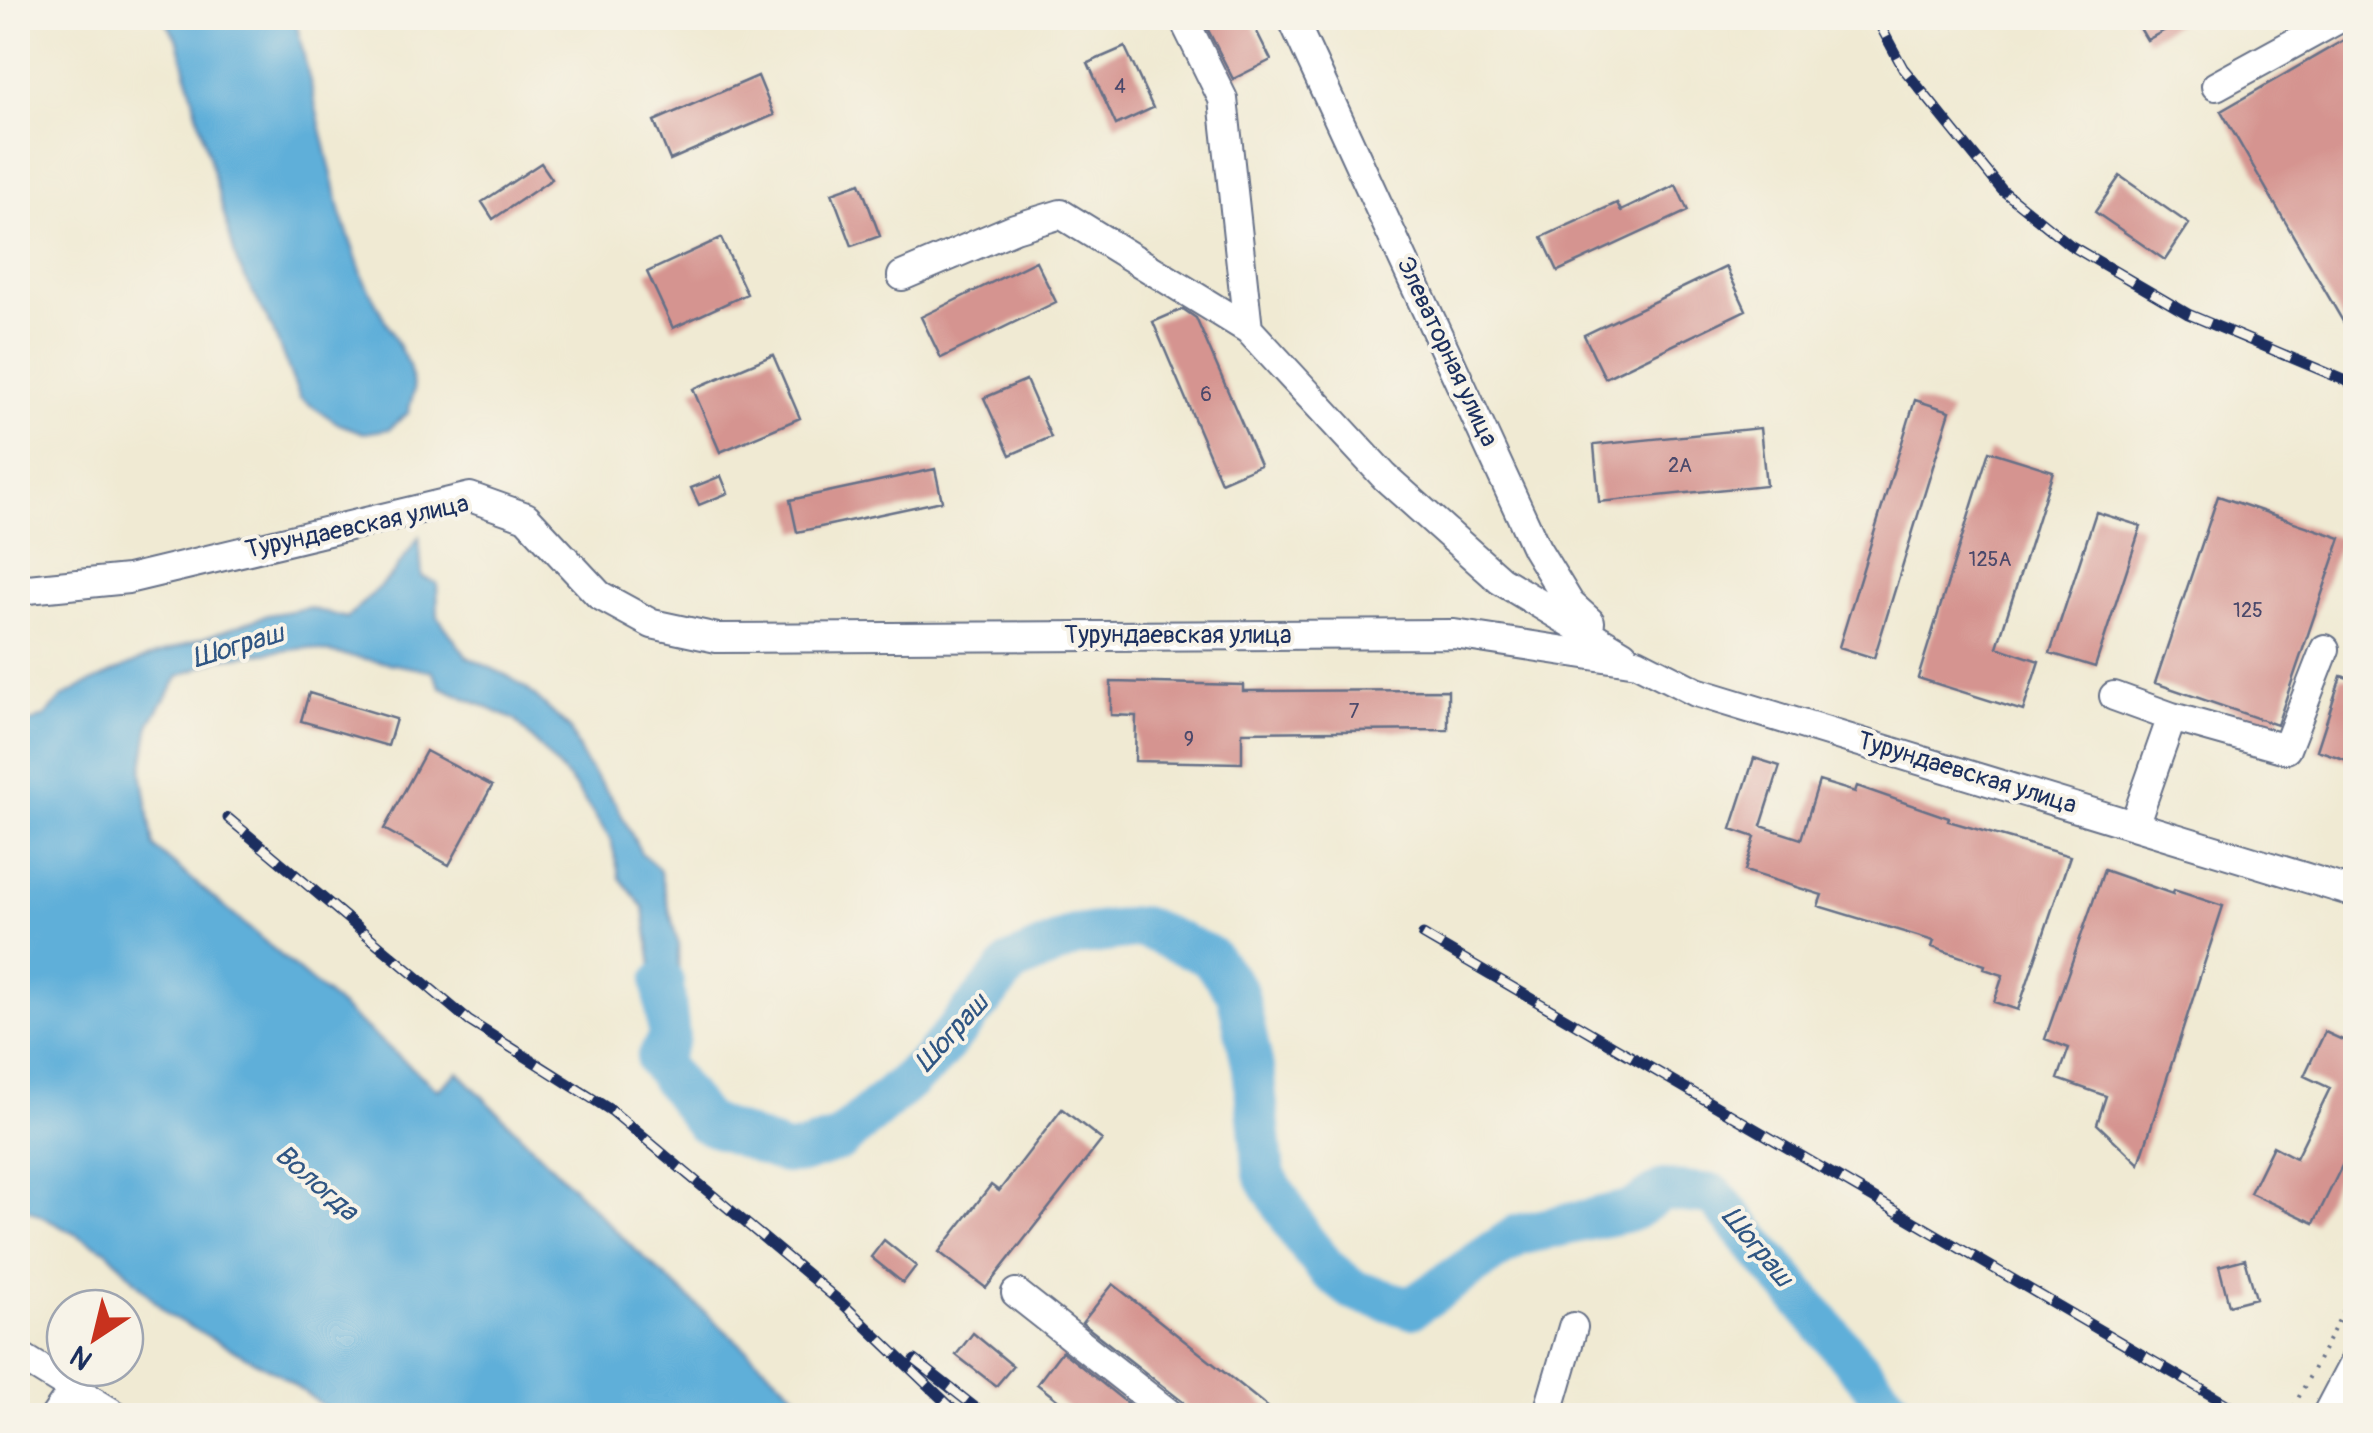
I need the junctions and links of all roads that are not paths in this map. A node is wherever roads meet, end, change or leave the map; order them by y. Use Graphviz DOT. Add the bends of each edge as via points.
graph roads {
  1 [pos="1183,18"];
  2 [pos="1292,18"];
  3 [pos="2340,18"];
  4 [pos="2216,86"];
  5 [pos="902,276"];
  6 [pos="1248,329"];
  7 [pos="18,590"];
  8 [pos="2324,648"];
  9 [pos="1637,662"];
  10 [pos="2114,696"];
  11 [pos="2172,717"];
  12 [pos="2134,824"];
  13 [pos="2356,893"];
  14 [pos="1016,1292"];
  15 [pos="1573,1327"];
  16 [pos="18,1355"];
  17 [pos="2356,1359"];
  18 [pos="74,1389"];
  19 [pos="55,1416"];
  20 [pos="117,1416"];
  21 [pos="1172,1416"];
  22 [pos="1547,1416"];
  23 [pos="2326,1416"];
  1 -- 6 [label="street" via="1223,99"];
  2 -- 9 [label="street, Элеваторная улица" via="1536,548 1570,604"];
  3 -- 4 [label="street"];
  5 -- 6 [label="street" via="1060,214"];
  6 -- 9 [label="street" via="1385,476 1500,580"];
  7 -- 9 [label="street, Турундаевская улица" via="128,579 470,497 526,517 599,594 652,624 717,638 1454,634"];
  8 -- 11 [label="street" via="2286,749"];
  9 -- 12 [label="street, Турундаевская улица" via="1696,692"];
  10 -- 11 [label="street"];
  11 -- 12 [label="street"];
  12 -- 13 [label="street, Турундаевская улица"];
  14 -- 21 [label="street"];
  15 -- 22 [label="street"];
  16 -- 18 [label="street"];
  17 -- 23 [label="street"];
  18 -- 19 [label="street"];
  18 -- 20 [label="street"];
}
